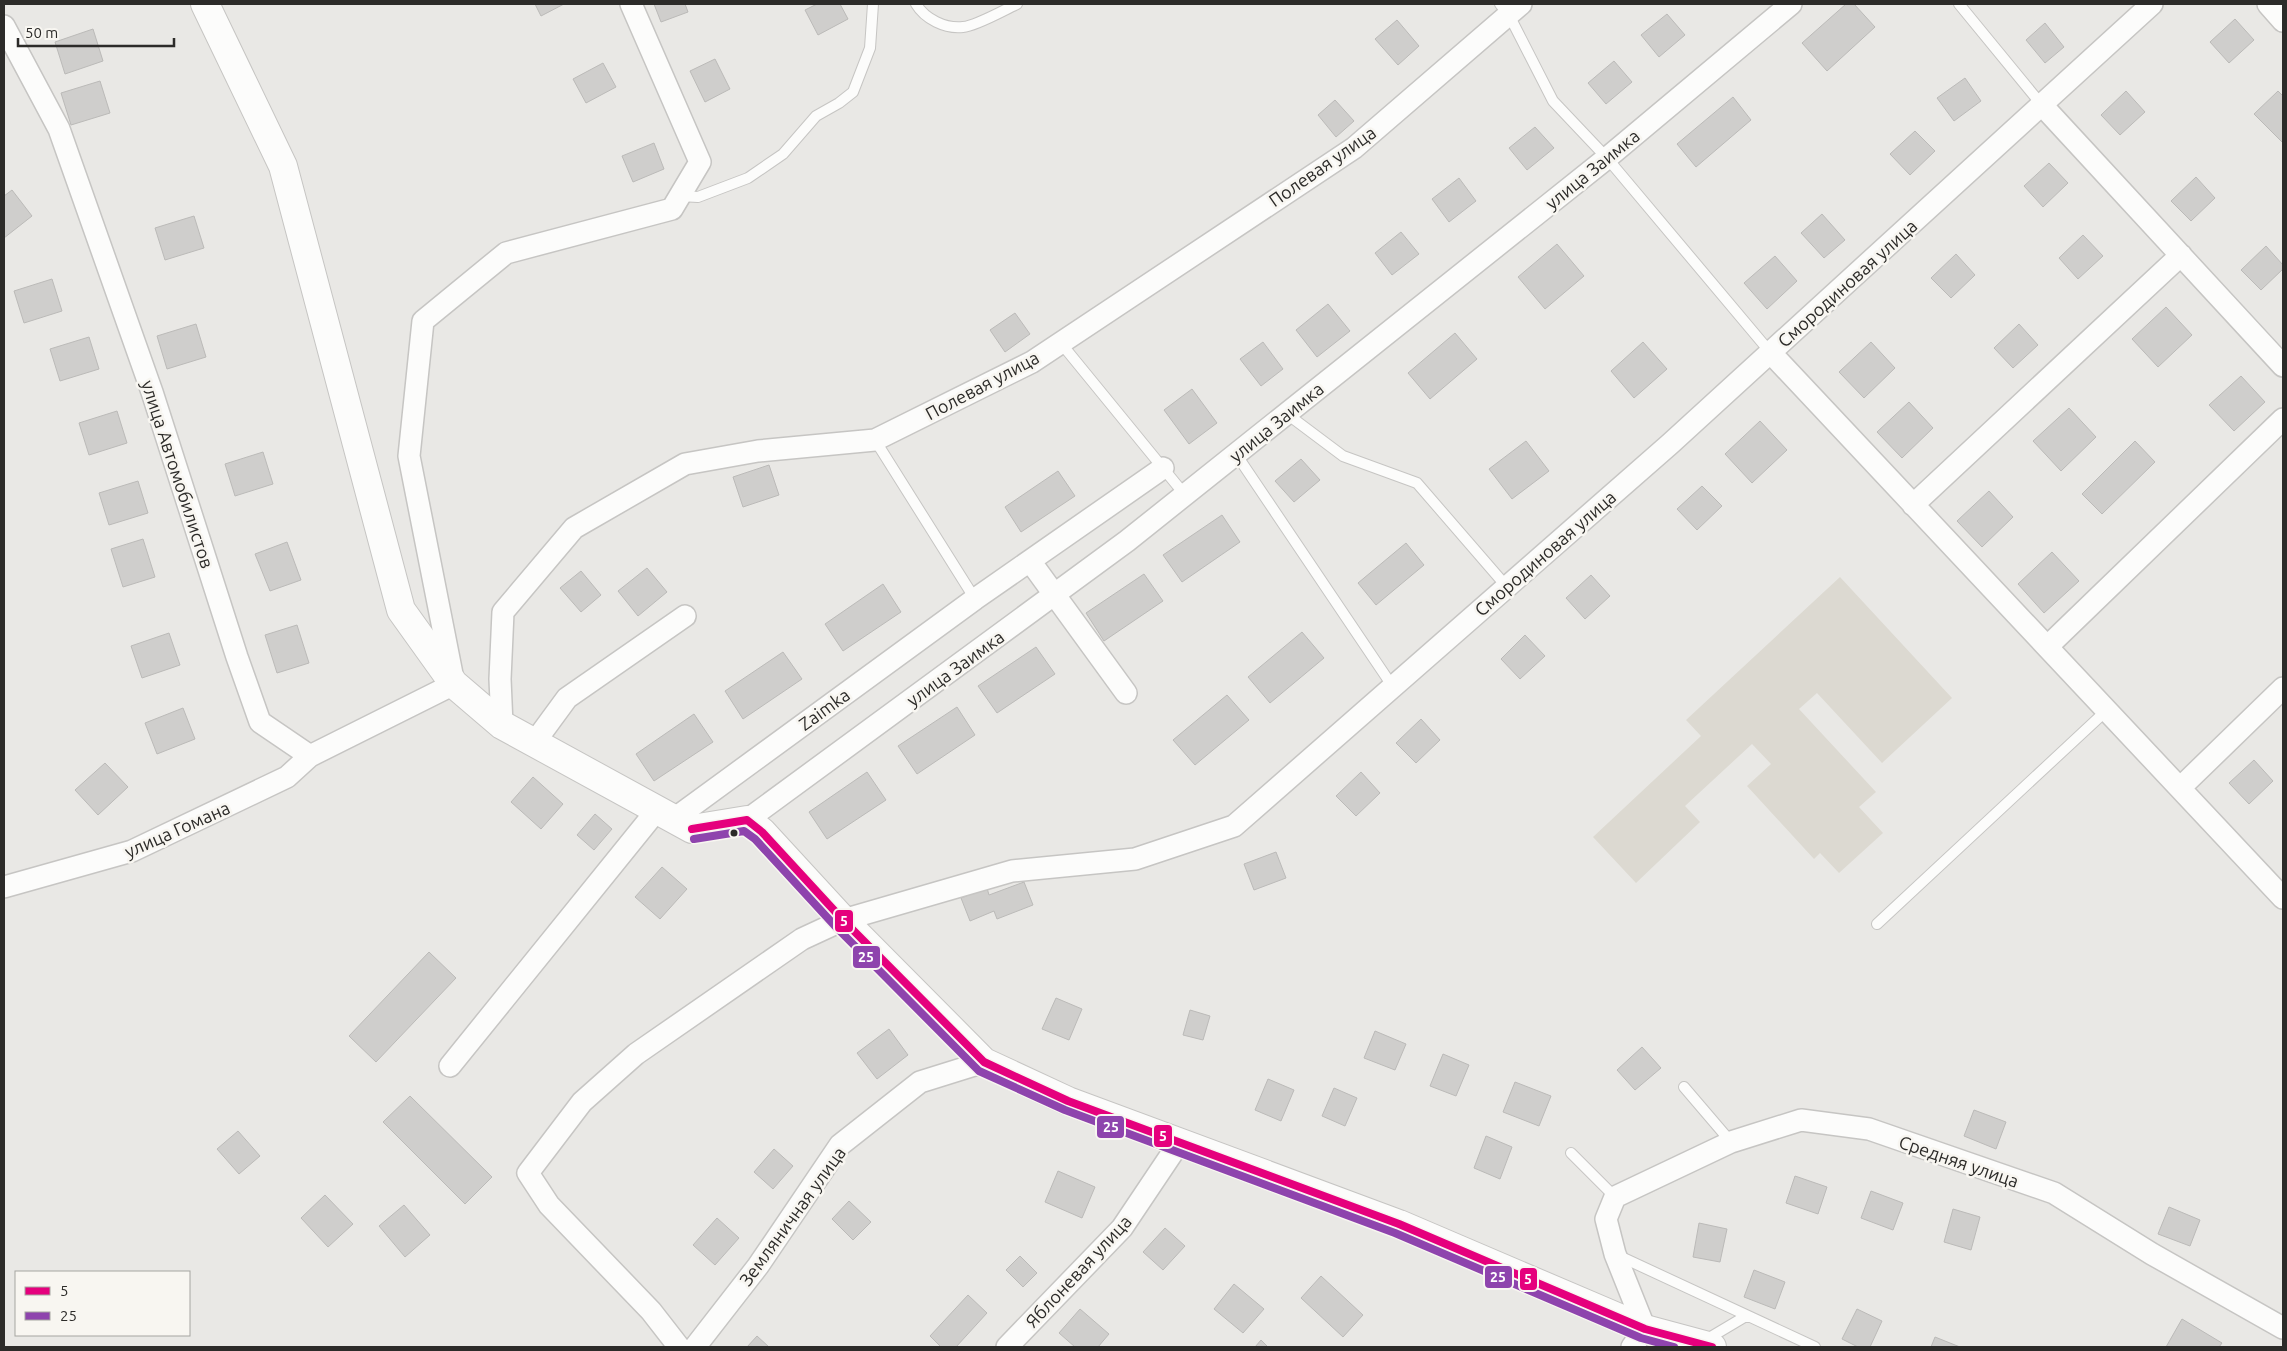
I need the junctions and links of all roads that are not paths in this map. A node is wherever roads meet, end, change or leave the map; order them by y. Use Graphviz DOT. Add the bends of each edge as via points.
graph roads {
  1 [pos="205,4"];
  2 [pos="631,4"];
  3 [pos="873,4"];
  4 [pos="916,4"];
  5 [pos="1018,4"];
  6 [pos="1791,4"];
  7 [pos="1959,4"];
  8 [pos="2152,4"];
  9 [pos="2268,4"];
  10 [pos="1510,7"];
  11 [pos="2283,21"];
  12 [pos="4,26"];
  13 [pos="2041,104"];
  14 [pos="1607,158"];
  15 [pos="680,196"];
  16 [pos="2181,255"];
  17 [pos="1059,342"];
  18 [pos="1770,352"];
  19 [pos="2283,366"];
  20 [pos="1287,414"];
  21 [pos="2283,419"];
  22 [pos="875,440"];
  23 [pos="1236,454"];
  24 [pos="1163,468"];
  25 [pos="1185,495"];
  26 [pos="1914,505"];
  27 [pos="1030,561"];
  28 [pos="1507,587"];
  29 [pos="1053,595"];
  30 [pos="975,599"];
  31 [pos="685,616"];
  32 [pos="2047,647"];
  33 [pos="454,684"];
  34 [pos="1392,687"];
  35 [pos="2283,688"];
  36 [pos="1126,693"];
  37 [pos="2107,710"];
  38 [pos="502,725"];
  39 [pos="534,743"];
  40 [pos="310,756"];
  41 [pos="2180,788"];
  42 [pos="674,819"];
  43 [pos="746,820"];
  44 [pos="4,887"];
  45 [pos="2283,898"];
  46 [pos="843,920"];
  47 [pos="1877,924"];
  48 [pos="984,1062"];
  49 [pos="450,1066"];
  50 [pos="1684,1087"];
  51 [pos="1731,1142"];
  52 [pos="1179,1143"];
  53 [pos="1571,1153"];
  54 [pos="1615,1197"];
  55 [pos="1615,1254"];
  56 [pos="1746,1316"];
  57 [pos="2283,1328"];
  58 [pos="1645,1341"];
  59 [pos="1706,1345"];
  60 [pos="679,1347"];
  61 [pos="694,1347"];
  62 [pos="1007,1347"];
  63 [pos="1816,1347"];
  1 -- 33 [label="street" via="283,166 401,610"];
  2 -- 15 [label="street" via="700,162"];
  3 -- 15 [label="lane" via="870,48 853,92 816,116 783,154 748,178 698,196"];
  4 -- 5 [label="lane" via="936,22 964,27"];
  6 -- 14 [label="street, улица Заимка"];
  7 -- 13 [label="lane"];
  8 -- 13 [label="street, Смородиновая улица"];
  9 -- 11 [label="street"];
  10 -- 14 [label="lane" via="1553,102"];
  10 -- 17 [label="street, Полевая улица" via="1354,148"];
  12 -- 40 [label="street, улица Автомобилистов" via="60,129 152,392 236,658 260,722"];
  13 -- 16 [label="street"];
  13 -- 18 [label="street, Смородиновая улица"];
  14 -- 18 [label="lane"];
  14 -- 20 [label="street, улица Заимка"];
  15 -- 33 [label="street" via="672,209 506,253 423,321 409,456"];
  16 -- 19 [label="street"];
  16 -- 26 [label="street"];
  17 -- 22 [label="street, Полевая улица" via="1032,362"];
  17 -- 24 [label="lane"];
  18 -- 26 [label="street"];
  18 -- 28 [label="street, Смородиновая улица"];
  20 -- 23 [label="street, улица Заимка"];
  20 -- 28 [label="lane" via="1343,456 1417,483"];
  21 -- 32 [label="street"];
  22 -- 30 [label="lane"];
  22 -- 38 [label="street, Полевая улица" via="758,451 685,464 574,528 503,612"];
  23 -- 25 [label="street, улица Заимка"];
  23 -- 34 [label="lane"];
  24 -- 25 [label="lane"];
  24 -- 27 [label="street, Zaimka"];
  25 -- 29 [label="street, улица Заимка"];
  26 -- 32 [label="street"];
  27 -- 29 [label="street"];
  27 -- 30 [label="street, Zaimka"];
  28 -- 34 [label="street, Смородиновая улица"];
  29 -- 36 [label="street"];
  29 -- 43 [label="street, улица Заимка"];
  30 -- 42 [label="street, Zaimka"];
  31 -- 39 [label="street" via="567,698"];
  32 -- 37 [label="street"];
  33 -- 38 [label="street"];
  33 -- 40 [label="street"];
  34 -- 46 [label="street, Смородиновая улица" via="1234,826 1135,860 1012,870"];
  35 -- 41 [label="street"];
  37 -- 41 [label="street"];
  37 -- 47 [label="lane"];
  38 -- 39 [label="street"];
  39 -- 42 [label="street"];
  40 -- 44 [label="street, улица Гомана" via="287,777 132,851"];
  41 -- 45 [label="street"];
  42 -- 43 [label="street"];
  42 -- 49 [label="street, Zaimka"];
  43 -- 46 [label="street" via="762,832"];
  46 -- 48 [label="street"];
  46 -- 60 [label="street, Смородиновая улица" via="802,939 636,1054 582,1102 528,1173 549,1205 651,1311"];
  48 -- 52 [label="street" via="1068,1101"];
  48 -- 61 [label="street, Земляничная улица" via="920,1082 840,1145 758,1266"];
  50 -- 51 [label="lane"];
  51 -- 54 [label="street, Средняя улица"];
  51 -- 57 [label="street, Средняя улица" via="1802,1120 1869,1129 2054,1194"];
  52 -- 58 [label="street" via="1399,1224"];
  52 -- 62 [label="street, Яблоневая улица" via="1122,1228"];
  53 -- 54 [label="lane"];
  54 -- 55 [label="street" via="1606,1219"];
  55 -- 56 [label="lane"];
  55 -- 58 [label="street"];
  56 -- 59 [label="lane"];
  56 -- 63 [label="lane"];
  58 -- 59 [label="street"];
}
